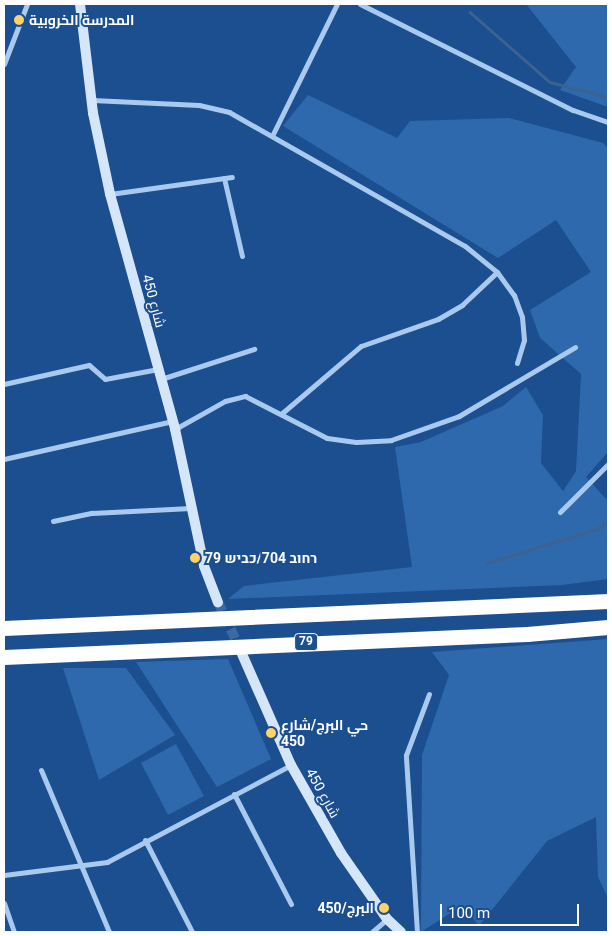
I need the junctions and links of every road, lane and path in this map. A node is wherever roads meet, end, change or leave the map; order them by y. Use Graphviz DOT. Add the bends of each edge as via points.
graph roads {
  1 [pos="27,4"];
  2 [pos="80,4"];
  3 [pos="337,4"];
  4 [pos="360,4"];
  5 [pos="4,64"];
  6 [pos="92,100"];
  7 [pos="608,122"];
  8 [pos="272,136"];
  9 [pos="232,177"];
  10 [pos="224,178"];
  11 [pos="110,194"];
  12 [pos="242,256"];
  13 [pos="497,272"];
  14 [pos="575,347"];
  15 [pos="254,349"];
  16 [pos="517,363"];
  17 [pos="159,374"];
  18 [pos="4,384"];
  19 [pos="281,414"];
  20 [pos="174,425"];
  21 [pos="4,459"];
  22 [pos="608,464"];
  23 [pos="191,508"];
  24 [pos="560,512"];
  25 [pos="53,521"];
  26 [pos="608,601"];
  27 [pos="218,602"];
  28 [pos="4,628"];
  29 [pos="608,628"];
  30 [pos="242,654"];
  31 [pos="4,657"];
  32 [pos="428,694"];
  33 [pos="291,765"];
  34 [pos="41,770"];
  35 [pos="234,794"];
  36 [pos="145,840"];
  37 [pos="80,866"];
  38 [pos="4,876"];
  39 [pos="4,903"];
  40 [pos="291,904"];
  41 [pos="387,919"];
  42 [pos="14,932"];
  43 [pos="109,932"];
  44 [pos="192,932"];
  45 [pos="372,932"];
  46 [pos="401,932"];
  47 [pos="417,932"];
  1 -- 5 [label="street"];
  2 -- 6 [label="street, شارع 450"];
  3 -- 8 [label="street"];
  4 -- 7 [label="street" via="574,110"];
  6 -- 8 [label="street" via="198,104 230,112"];
  6 -- 11 [label="street, شارع 450"];
  8 -- 13 [label="street" via="465,246"];
  9 -- 10 [label="street"];
  10 -- 11 [label="street"];
  10 -- 12 [label="street"];
  11 -- 17 [label="street, شارع 450"];
  13 -- 16 [label="street" via="514,295 522,317 524,340"];
  13 -- 19 [label="street" via="462,305 438,319 361,346"];
  14 -- 19 [label="street" via="459,416 391,440 356,442 328,438"];
  15 -- 17 [label="street"];
  17 -- 18 [label="street" via="105,379 89,365"];
  17 -- 20 [label="street, شارع 450"];
  19 -- 20 [label="street" via="245,396"];
  20 -- 21 [label="street"];
  20 -- 23 [label="street, شارع 450"];
  22 -- 24 [label="street"];
  23 -- 25 [label="street" via="92,513"];
  23 -- 27 [label="street, شارع 450" via="204,566"];
  26 -- 28 [label="highway, 79"];
  29 -- 31 [label="highway, 79"];
  30 -- 33 [label="street, شارع 450"];
  32 -- 47 [label="street" via="406,756"];
  33 -- 35 [label="street"];
  33 -- 41 [label="street, شارع 450" via="341,853"];
  34 -- 37 [label="street"];
  35 -- 36 [label="street"];
  35 -- 40 [label="street"];
  36 -- 37 [label="street" via="107,862"];
  36 -- 44 [label="street"];
  37 -- 38 [label="street"];
  37 -- 43 [label="street"];
  39 -- 42 [label="street"];
  41 -- 45 [label="street"];
  41 -- 46 [label="street, شارع 450"];
}
